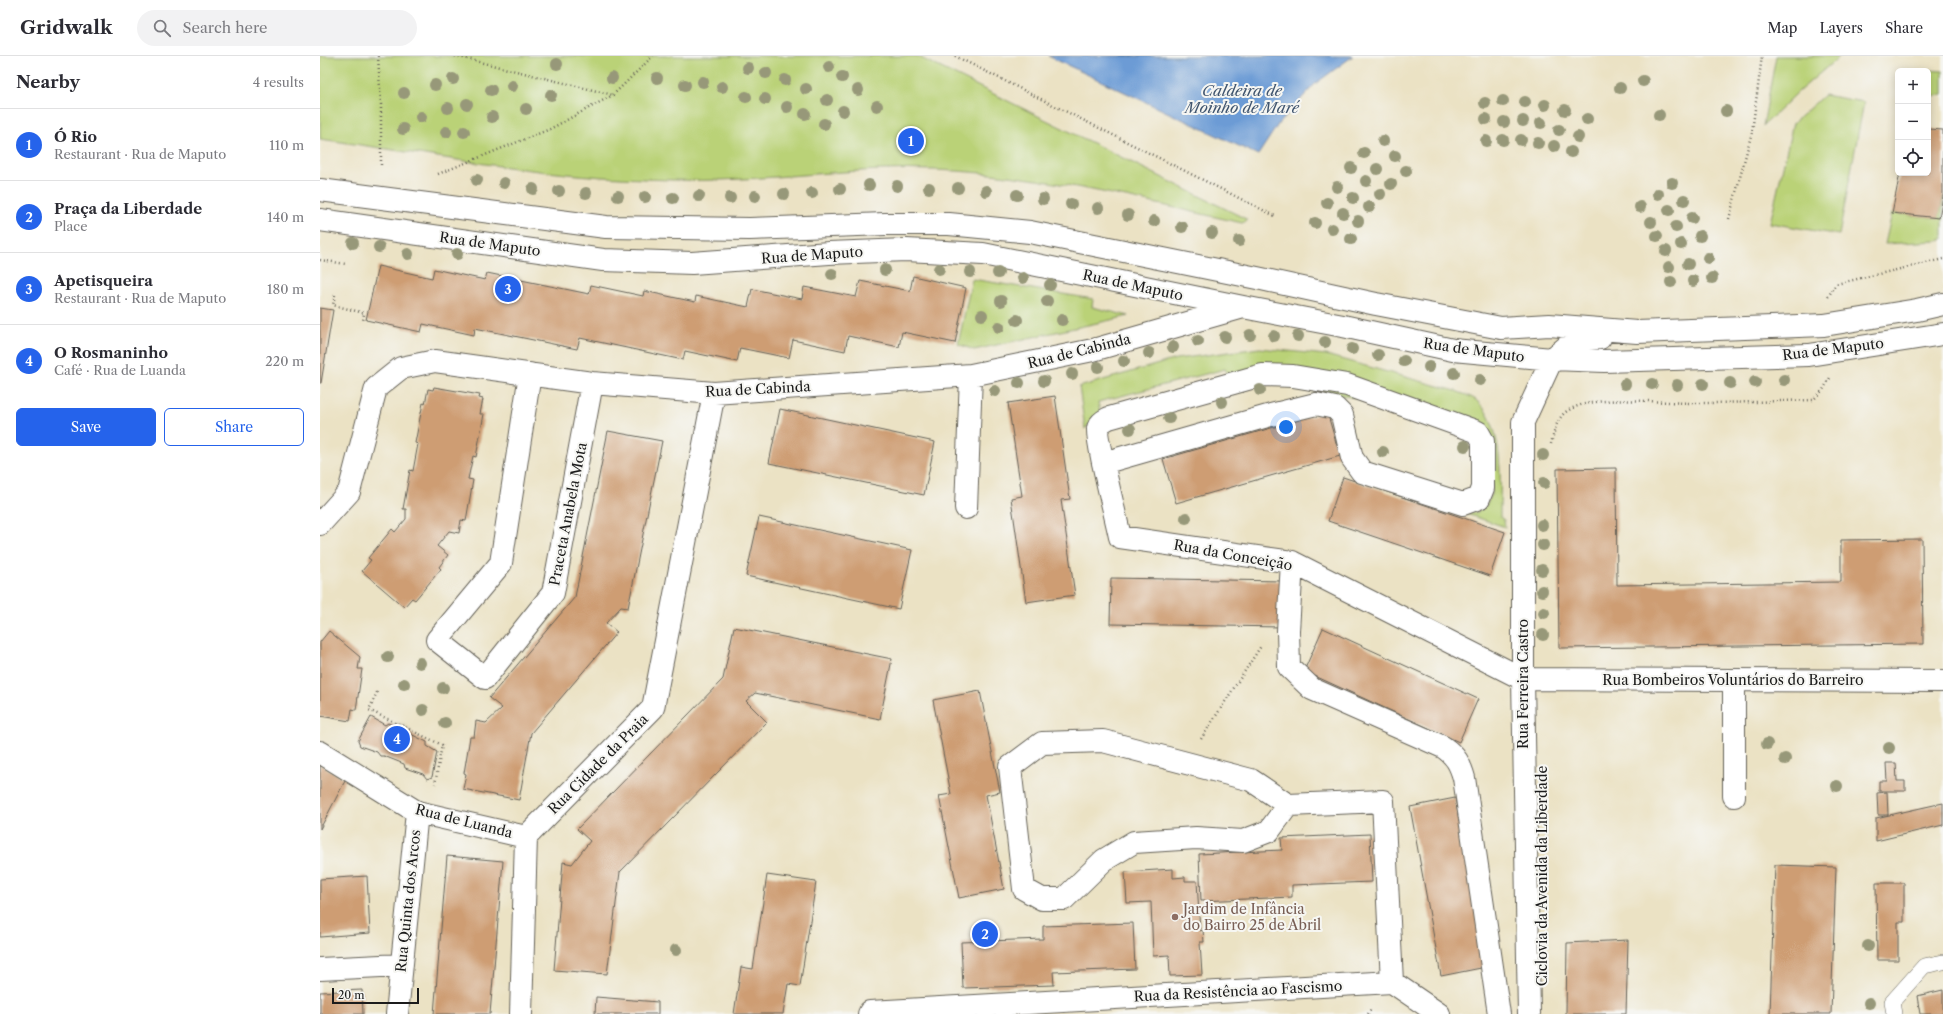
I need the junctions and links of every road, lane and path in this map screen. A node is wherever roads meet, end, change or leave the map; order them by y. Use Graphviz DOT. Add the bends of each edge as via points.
graph roads {
  1 [pos="378,56"];
  2 [pos="454,56"];
  3 [pos="654,56"];
  4 [pos="955,56"];
  5 [pos="1762,56"];
  6 [pos="613,95"];
  7 [pos="381,166"];
  8 [pos="438,174"];
  9 [pos="320,190"];
  10 [pos="1275,216"];
  11 [pos="1729,219"];
  12 [pos="320,220"];
  13 [pos="1943,259"];
  14 [pos="320,260"];
  15 [pos="346,264"];
  16 [pos="335,295"];
  17 [pos="1943,304"];
  18 [pos="1243,307"];
  19 [pos="363,321"];
  20 [pos="1824,325"];
  21 [pos="1637,332"];
  22 [pos="1943,334"];
  23 [pos="1829,352"];
  24 [pos="1552,360"];
  25 [pos="530,374"];
  26 [pos="971,376"];
  27 [pos="592,383"];
  28 [pos="714,393"];
  29 [pos="1549,448"];
  30 [pos="1103,463"];
  31 [pos="966,508"];
  32 [pos="320,524"];
  33 [pos="1292,562"];
  34 [pos="1262,643"];
  35 [pos="1522,679"];
  36 [pos="1734,680"];
  37 [pos="1943,681"];
  38 [pos="376,692"];
  39 [pos="320,752"];
  40 [pos="1186,763"];
  41 [pos="435,784"];
  42 [pos="1734,796"];
  43 [pos="1288,805"];
  44 [pos="417,812"];
  45 [pos="526,837"];
  46 [pos="1943,962"];
  47 [pos="401,965"];
  48 [pos="320,969"];
  49 [pos="1392,982"];
  50 [pos="396,1014"];
  51 [pos="521,1014"];
  52 [pos="869,1014"];
  53 [pos="1439,1014"];
  54 [pos="1499,1014"];
  55 [pos="1529,1014"];
  56 [pos="1894,1014"];
  1 -- 7 [label="path"];
  2 -- 6 [label="path"];
  3 -- 6 [label="path"];
  4 -- 10 [label="path"];
  5 -- 11 [label="path" via="1752,132"];
  6 -- 8 [label="path" via="550,129"];
  9 -- 21 [label="street, Rua de Maputo" via="606,227 750,229 949,224 1030,232 1501,328 1549,325"];
  12 -- 18 [label="street, Rua de Maputo" via="602,260 692,263 906,250 983,254"];
  13 -- 20 [label="path" via="1836,284 1822,306"];
  14 -- 15 [label="path"];
  16 -- 19 [label="path" via="333,305 364,313"];
  17 -- 20 [label="street, Rua de Maputo"];
  18 -- 24 [label="street, Rua de Maputo" via="1453,350"];
  18 -- 26 [label="street, Rua de Cabinda" via="1093,350"];
  20 -- 21 [label="street, Rua de Maputo"];
  21 -- 24 [label="street" via="1616,338 1576,339"];
  22 -- 23 [label="street, Rua de Maputo"];
  23 -- 24 [label="street, Rua de Maputo" via="1809,355 1612,361"];
  23 -- 29 [label="path" via="1830,377 1823,390 1813,400 1700,403 1611,401 1582,404 1568,410 1558,420"];
  24 -- 35 [label="street, Rua Ferreira Castro" via="1523,422"];
  25 -- 27 [label="street, Rua de Cabinda"];
  25 -- 27 [label="street, Praceta Anabela Mota" via="501,563 437,640 484,678 553,593"];
  25 -- 32 [label="street, Rua de Cabinda" via="435,360 401,368 376,388 349,492"];
  26 -- 28 [label="street, Rua de Cabinda"];
  26 -- 31 [label="street"];
  27 -- 28 [label="street, Rua de Cabinda"];
  28 -- 45 [label="street, Rua Cidade da Praia" via="653,708"];
  30 -- 30 [label="street, Rua da Conceição" via="1316,404 1335,408 1342,415 1352,458 1362,472 1463,504 1479,498 1483,488 1483,441 1478,432 1347,385 1325,380 1262,375 1109,418 1102,422 1097,433"];
  30 -- 33 [label="street, Rua da Conceição" via="1120,537"];
  33 -- 35 [label="street, Rua da Conceição"];
  33 -- 54 [label="street" via="1288,631 1289,667 1312,689 1444,747 1460,764"];
  34 -- 40 [label="path"];
  35 -- 36 [label="street, Rua Bombeiros Voluntários do Barreiro"];
  35 -- 55 [label="street, Rua Ferreira Castro"];
  36 -- 37 [label="street, Rua Bombeiros Voluntários do Barreiro"];
  36 -- 42 [label="street"];
  38 -- 41 [label="path" via="369,710 442,745"];
  39 -- 44 [label="street, Rua de Luanda"];
  40 -- 43 [label="street" via="1251,780"];
  40 -- 43 [label="street" via="1103,742 1042,743 1010,767 1024,889 1042,899 1064,899 1104,860 1134,842 1196,838 1242,841 1269,830"];
  43 -- 49 [label="street" via="1383,801"];
  44 -- 45 [label="street, Rua de Luanda"];
  44 -- 47 [label="street, Rua Quinta dos Arcos"];
  45 -- 51 [label="street"];
  46 -- 56 [label="lane" via="1924,966 1892,1002"];
  47 -- 48 [label="street"];
  47 -- 50 [label="street, Rua Quinta dos Arcos"];
  49 -- 52 [label="street, Rua da Resistência ao Fascismo"];
  49 -- 53 [label="street"];
}
